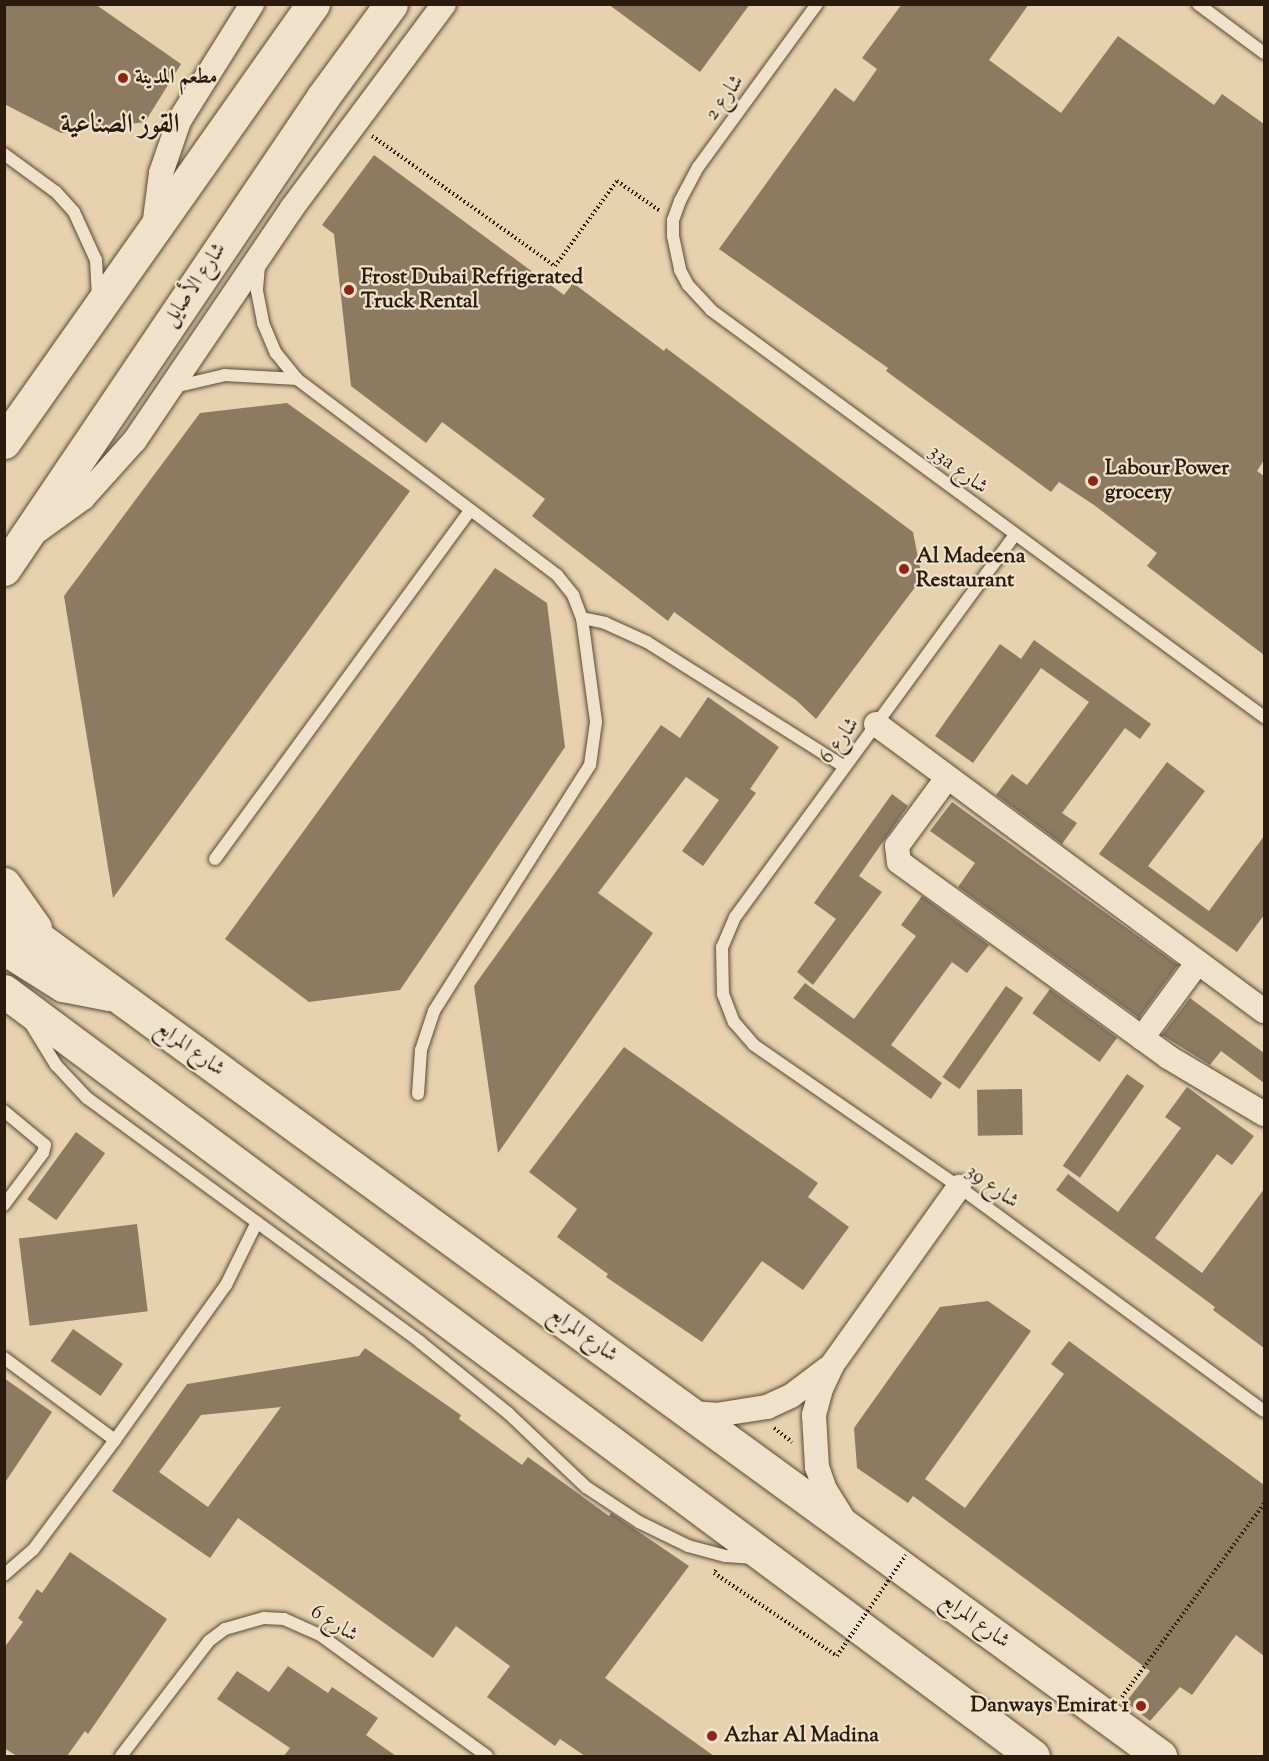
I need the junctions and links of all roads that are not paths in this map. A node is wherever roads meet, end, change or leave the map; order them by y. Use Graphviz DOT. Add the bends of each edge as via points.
graph roads {
  1 [pos="252,4"];
  2 [pos="313,4"];
  3 [pos="391,4"];
  4 [pos="444,4"];
  5 [pos="817,4"];
  6 [pos="1198,4"];
  7 [pos="1264,53"];
  8 [pos="4,154"];
  9 [pos="673,220"];
  10 [pos="154,227"];
  11 [pos="260,259"];
  12 [pos="95,313"];
  13 [pos="297,379"];
  14 [pos="172,388"];
  15 [pos="4,442"];
  16 [pos="470,510"];
  17 [pos="1014,536"];
  18 [pos="26,539"];
  19 [pos="4,569"];
  20 [pos="582,618"];
  21 [pos="1264,717"];
  22 [pos="876,724"];
  23 [pos="845,767"];
  24 [pos="947,778"];
  25 [pos="215,859"];
  26 [pos="4,884"];
  27 [pos="4,913"];
  28 [pos="45,942"];
  29 [pos="4,948"];
  30 [pos="1198,962"];
  31 [pos="720,980"];
  32 [pos="117,995"];
  33 [pos="12,996"];
  34 [pos="1264,1011"];
  35 [pos="1142,1038"];
  36 [pos="418,1094"];
  37 [pos="4,1111"];
  38 [pos="1264,1114"];
  39 [pos="959,1186"];
  40 [pos="4,1205"];
  41 [pos="256,1222"];
  42 [pos="4,1358"];
  43 [pos="832,1365"];
  44 [pos="1264,1411"];
  45 [pos="690,1413"];
  46 [pos="115,1440"];
  47 [pos="853,1531"];
  48 [pos="766,1558"];
  49 [pos="4,1575"];
  50 [pos="1014,1747"];
  51 [pos="121,1756"];
  52 [pos="488,1756"];
  53 [pos="1033,1756"];
  54 [pos="1160,1756"];
  1 -- 10 [label="street" via="180,121 161,173"];
  2 -- 10 [label="main road"];
  3 -- 18 [label="main road, شارع الأصايل" via="322,97"];
  4 -- 11 [label="street" via="292,208"];
  5 -- 9 [label="lane, شارع 2" via="698,167"];
  6 -- 7 [label="lane"];
  8 -- 12 [label="lane" via="56,192 88,234 97,269"];
  9 -- 17 [label="lane, 33a شارع" via="680,270 699,298"];
  10 -- 12 [label="main road"];
  11 -- 13 [label="lane" via="257,291 262,323 276,353"];
  11 -- 14 [label="street"];
  12 -- 15 [label="main road"];
  13 -- 14 [label="lane" via="225,375"];
  13 -- 16 [label="lane"];
  14 -- 18 [label="street" via="108,474 55,520"];
  16 -- 20 [label="lane" via="557,575 573,595"];
  16 -- 25 [label="lane"];
  17 -- 21 [label="lane, 33a شارع"];
  17 -- 22 [label="lane, شارع 6"];
  18 -- 19 [label="main road, شارع الأصايل"];
  20 -- 23 [label="lane" via="605,623 647,642"];
  20 -- 36 [label="lane" via="596,722 590,765 434,1011 422,1043"];
  22 -- 23 [label="lane, شارع 6"];
  22 -- 24 [label="street"];
  23 -- 31 [label="lane, شارع 6" via="735,917 722,947"];
  24 -- 30 [label="street"];
  24 -- 35 [label="street" via="897,846 899,862"];
  26 -- 28 [label="main road"];
  27 -- 28 [label="main road, شارع المرابع"];
  28 -- 32 [label="main road, شارع المرابع"];
  29 -- 32 [label="main road" via="63,985"];
  30 -- 34 [label="street"];
  30 -- 35 [label="street"];
  31 -- 39 [label="lane, شارع 39" via="728,1009 754,1045"];
  32 -- 45 [label="main road, شارع المرابع"];
  33 -- 41 [label="lane" via="42,1046 87,1098"];
  33 -- 48 [label="main road"];
  35 -- 38 [label="street"];
  37 -- 40 [label="lane" via="45,1145"];
  39 -- 43 [label="street"];
  39 -- 44 [label="lane, شارع 39"];
  41 -- 46 [label="lane" via="231,1276"];
  41 -- 48 [label="lane" via="472,1383 564,1469 609,1504 670,1538 726,1556"];
  42 -- 46 [label="lane"];
  43 -- 45 [label="street" via="791,1396 767,1407 716,1415"];
  43 -- 47 [label="street" via="819,1398 813,1443 825,1490"];
  45 -- 47 [label="main road, شارع المرابع"];
  46 -- 49 [label="lane" via="33,1550"];
  47 -- 54 [label="main road, شارع المرابع"];
  48 -- 50 [label="main road"];
  50 -- 53 [label="main road"];
  51 -- 52 [label="lane, شارع 6" via="209,1641 234,1625 264,1618 284,1619 320,1635"];
}
